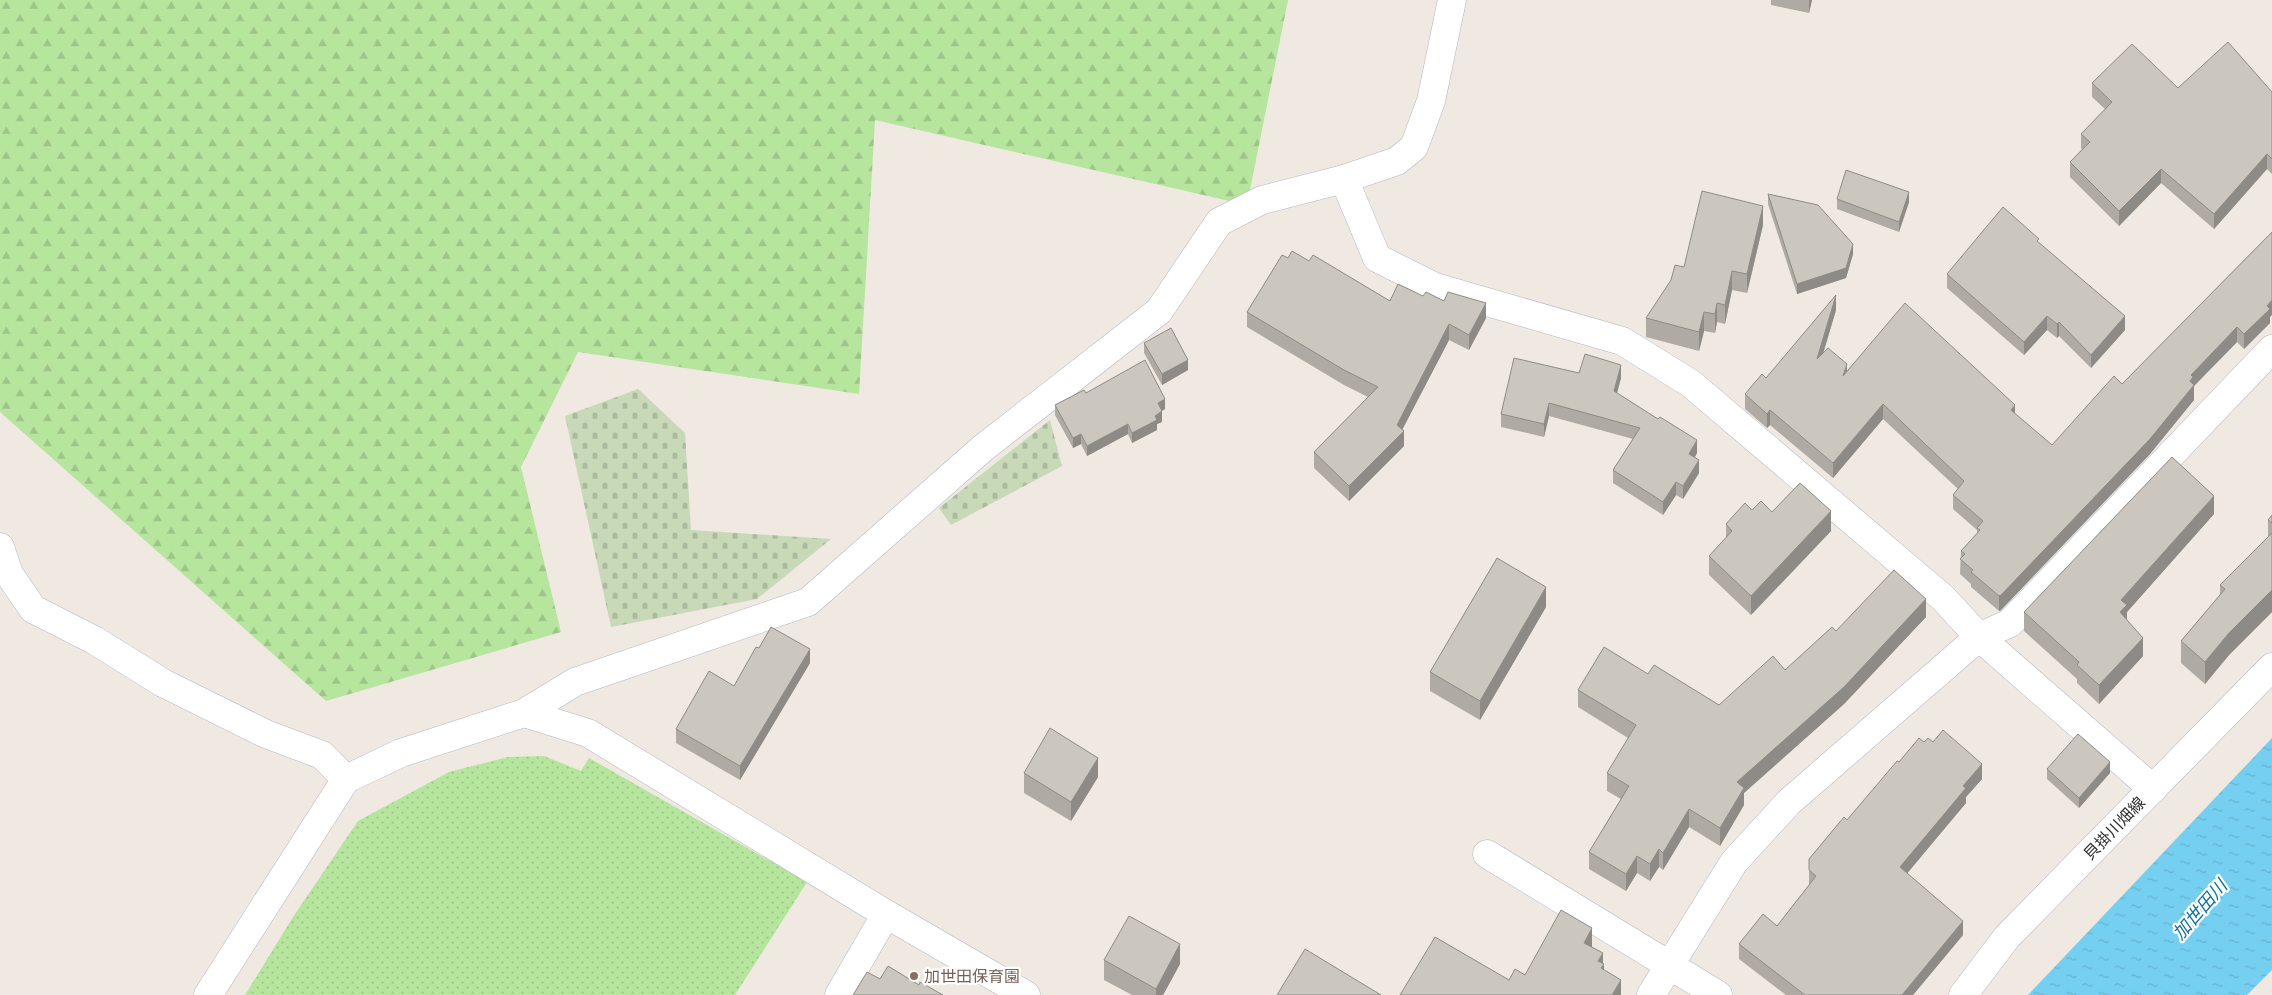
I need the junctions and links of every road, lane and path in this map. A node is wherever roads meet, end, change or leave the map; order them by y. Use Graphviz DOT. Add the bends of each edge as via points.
graph roads {
  1 [pos="1452,0"];
  2 [pos="1344,179"];
  3 [pos="2272,349"];
  4 [pos="0,547"];
  5 [pos="1979,637"];
  6 [pos="2272,668"];
  7 [pos="524,713"];
  8 [pos="346,779"];
  9 [pos="2153,789"];
  10 [pos="1487,854"];
  11 [pos="886,914"];
  12 [pos="1669,964"];
  13 [pos="208,995"];
  14 [pos="838,995"];
  15 [pos="1026,995"];
  16 [pos="1651,995"];
  17 [pos="1718,995"];
  18 [pos="1963,995"];
  1 -- 2 [label="street" via="1431,101 1414,147 1397,161"];
  2 -- 5 [label="street" via="1377,258 1435,287 1622,341 1690,383 1943,598"];
  2 -- 7 [label="street" via="1262,200 1220,222 1159,311 983,448 808,602 576,682"];
  3 -- 5 [label="street" via="2010,623"];
  4 -- 8 [label="street" via="9,574 33,608 94,640 163,683 266,734 322,755"];
  5 -- 9 [label="street"];
  5 -- 12 [label="street" via="1789,802 1734,862"];
  6 -- 9 [label="street, 貝掛川畑線"];
  7 -- 8 [label="street" via="401,753"];
  7 -- 11 [label="street" via="588,733"];
  8 -- 13 [label="street"];
  9 -- 18 [label="street, 貝掛川畑線" via="2007,937"];
  10 -- 12 [label="street"];
  11 -- 14 [label="street"];
  11 -- 15 [label="street"];
  12 -- 16 [label="street"];
  12 -- 17 [label="street"];
}
